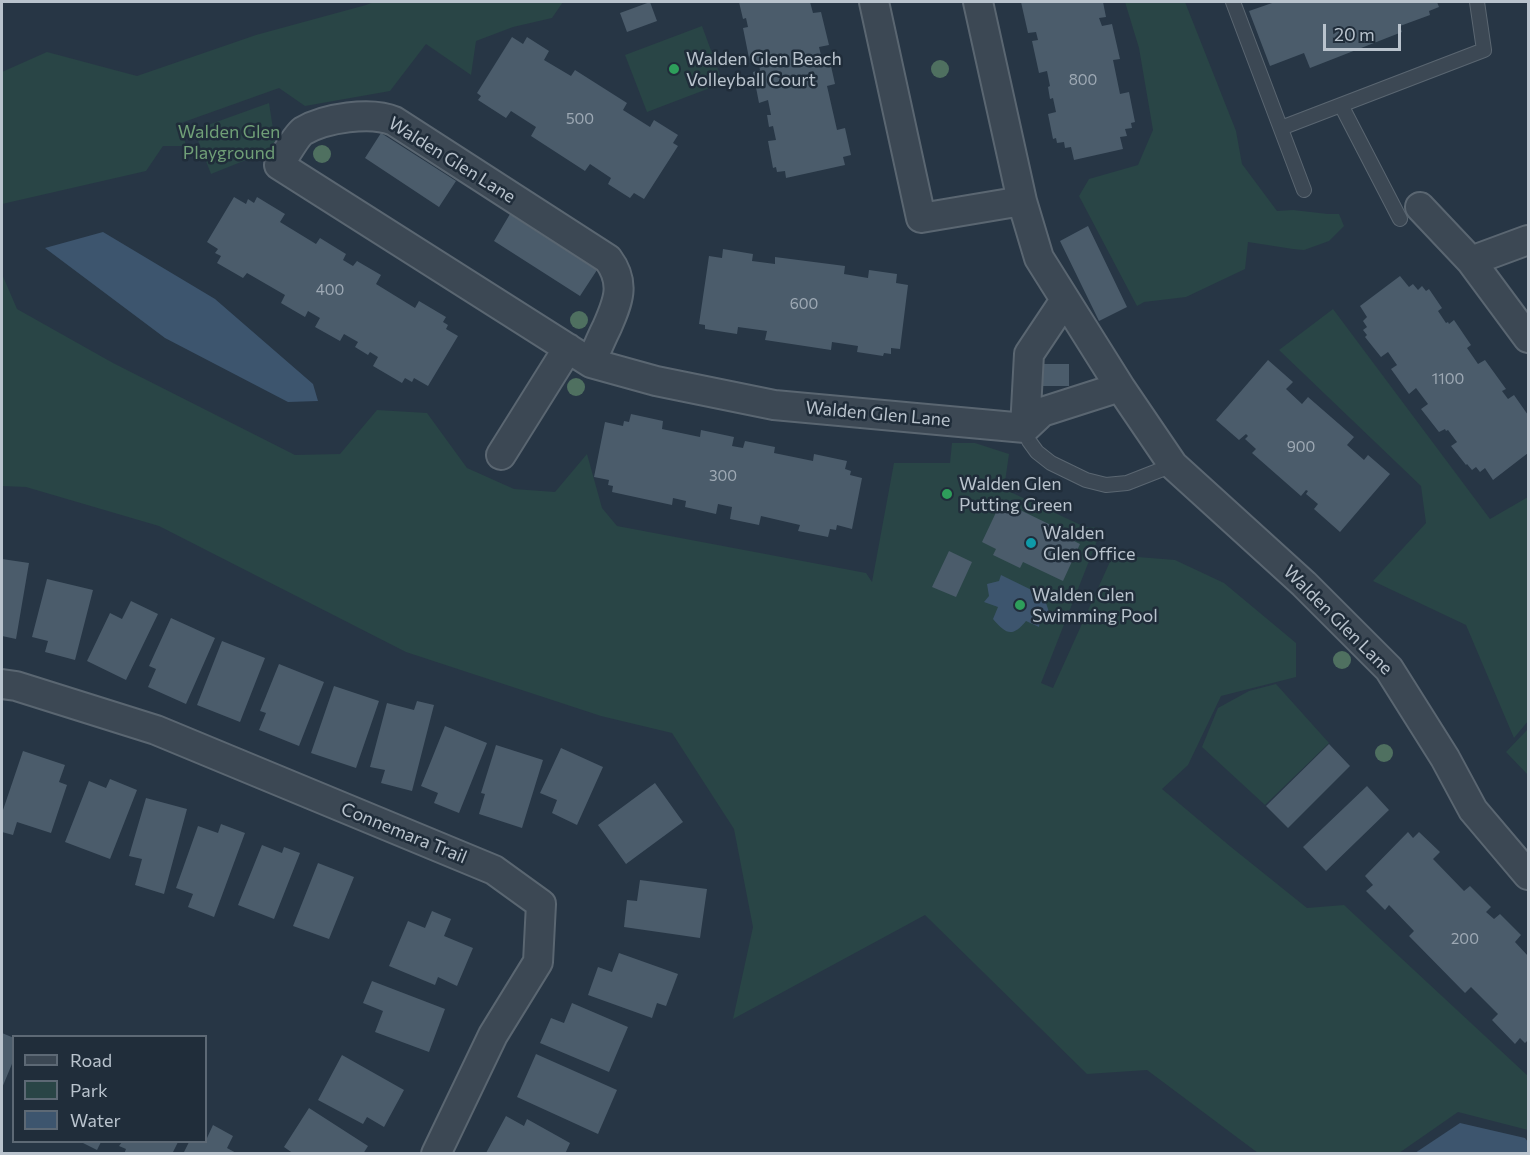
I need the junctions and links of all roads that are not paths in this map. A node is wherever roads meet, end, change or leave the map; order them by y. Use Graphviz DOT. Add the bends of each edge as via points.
graph roads {
  1 [pos="874,2"];
  2 [pos="978,2"];
  3 [pos="1233,2"];
  4 [pos="1478,2"];
  5 [pos="1341,105"];
  6 [pos="1281,128"];
  7 [pos="1304,190"];
  8 [pos="1022,201"];
  9 [pos="1410,213"];
  10 [pos="1528,240"];
  11 [pos="1471,261"];
  12 [pos="1065,300"];
  13 [pos="1528,338"];
  14 [pos="579,355"];
  15 [pos="1120,387"];
  16 [pos="1025,428"];
  17 [pos="501,455"];
  18 [pos="1173,465"];
  19 [pos="2,684"];
  20 [pos="1528,875"];
  21 [pos="436,1154"];
  1 -- 8 [label="street" via="921,218"];
  2 -- 8 [label="street, Walden Glen Lane"];
  3 -- 6 [label="lane"];
  4 -- 5 [label="lane" via="1484,50"];
  5 -- 6 [label="lane"];
  5 -- 9 [label="lane" via="1372,162"];
  6 -- 7 [label="lane"];
  8 -- 12 [label="street, Walden Glen Lane" via="1039,258"];
  9 -- 11 [label="street"];
  10 -- 11 [label="street"];
  11 -- 13 [label="street"];
  12 -- 15 [label="street, Walden Glen Lane"];
  12 -- 16 [label="street" via="1029,354"];
  14 -- 14 [label="street, Walden Glen Lane" via="279,165 302,132 332,120 361,116 394,121 608,259 618,279 616,305"];
  14 -- 16 [label="street, Walden Glen Lane" via="656,381 774,405"];
  14 -- 17 [label="street, Walden Glen Lane"];
  15 -- 16 [label="street" via="1042,411"];
  15 -- 18 [label="street, Walden Glen Lane"];
  16 -- 18 [label="lane" via="1037,452 1086,480 1106,485 1127,483"];
  18 -- 20 [label="street, Walden Glen Lane" via="1304,584 1389,669 1473,810"];
  19 -- 21 [label="street, Connemara Trail" via="156,730 494,870 541,904 538,962 493,1035"];
}
